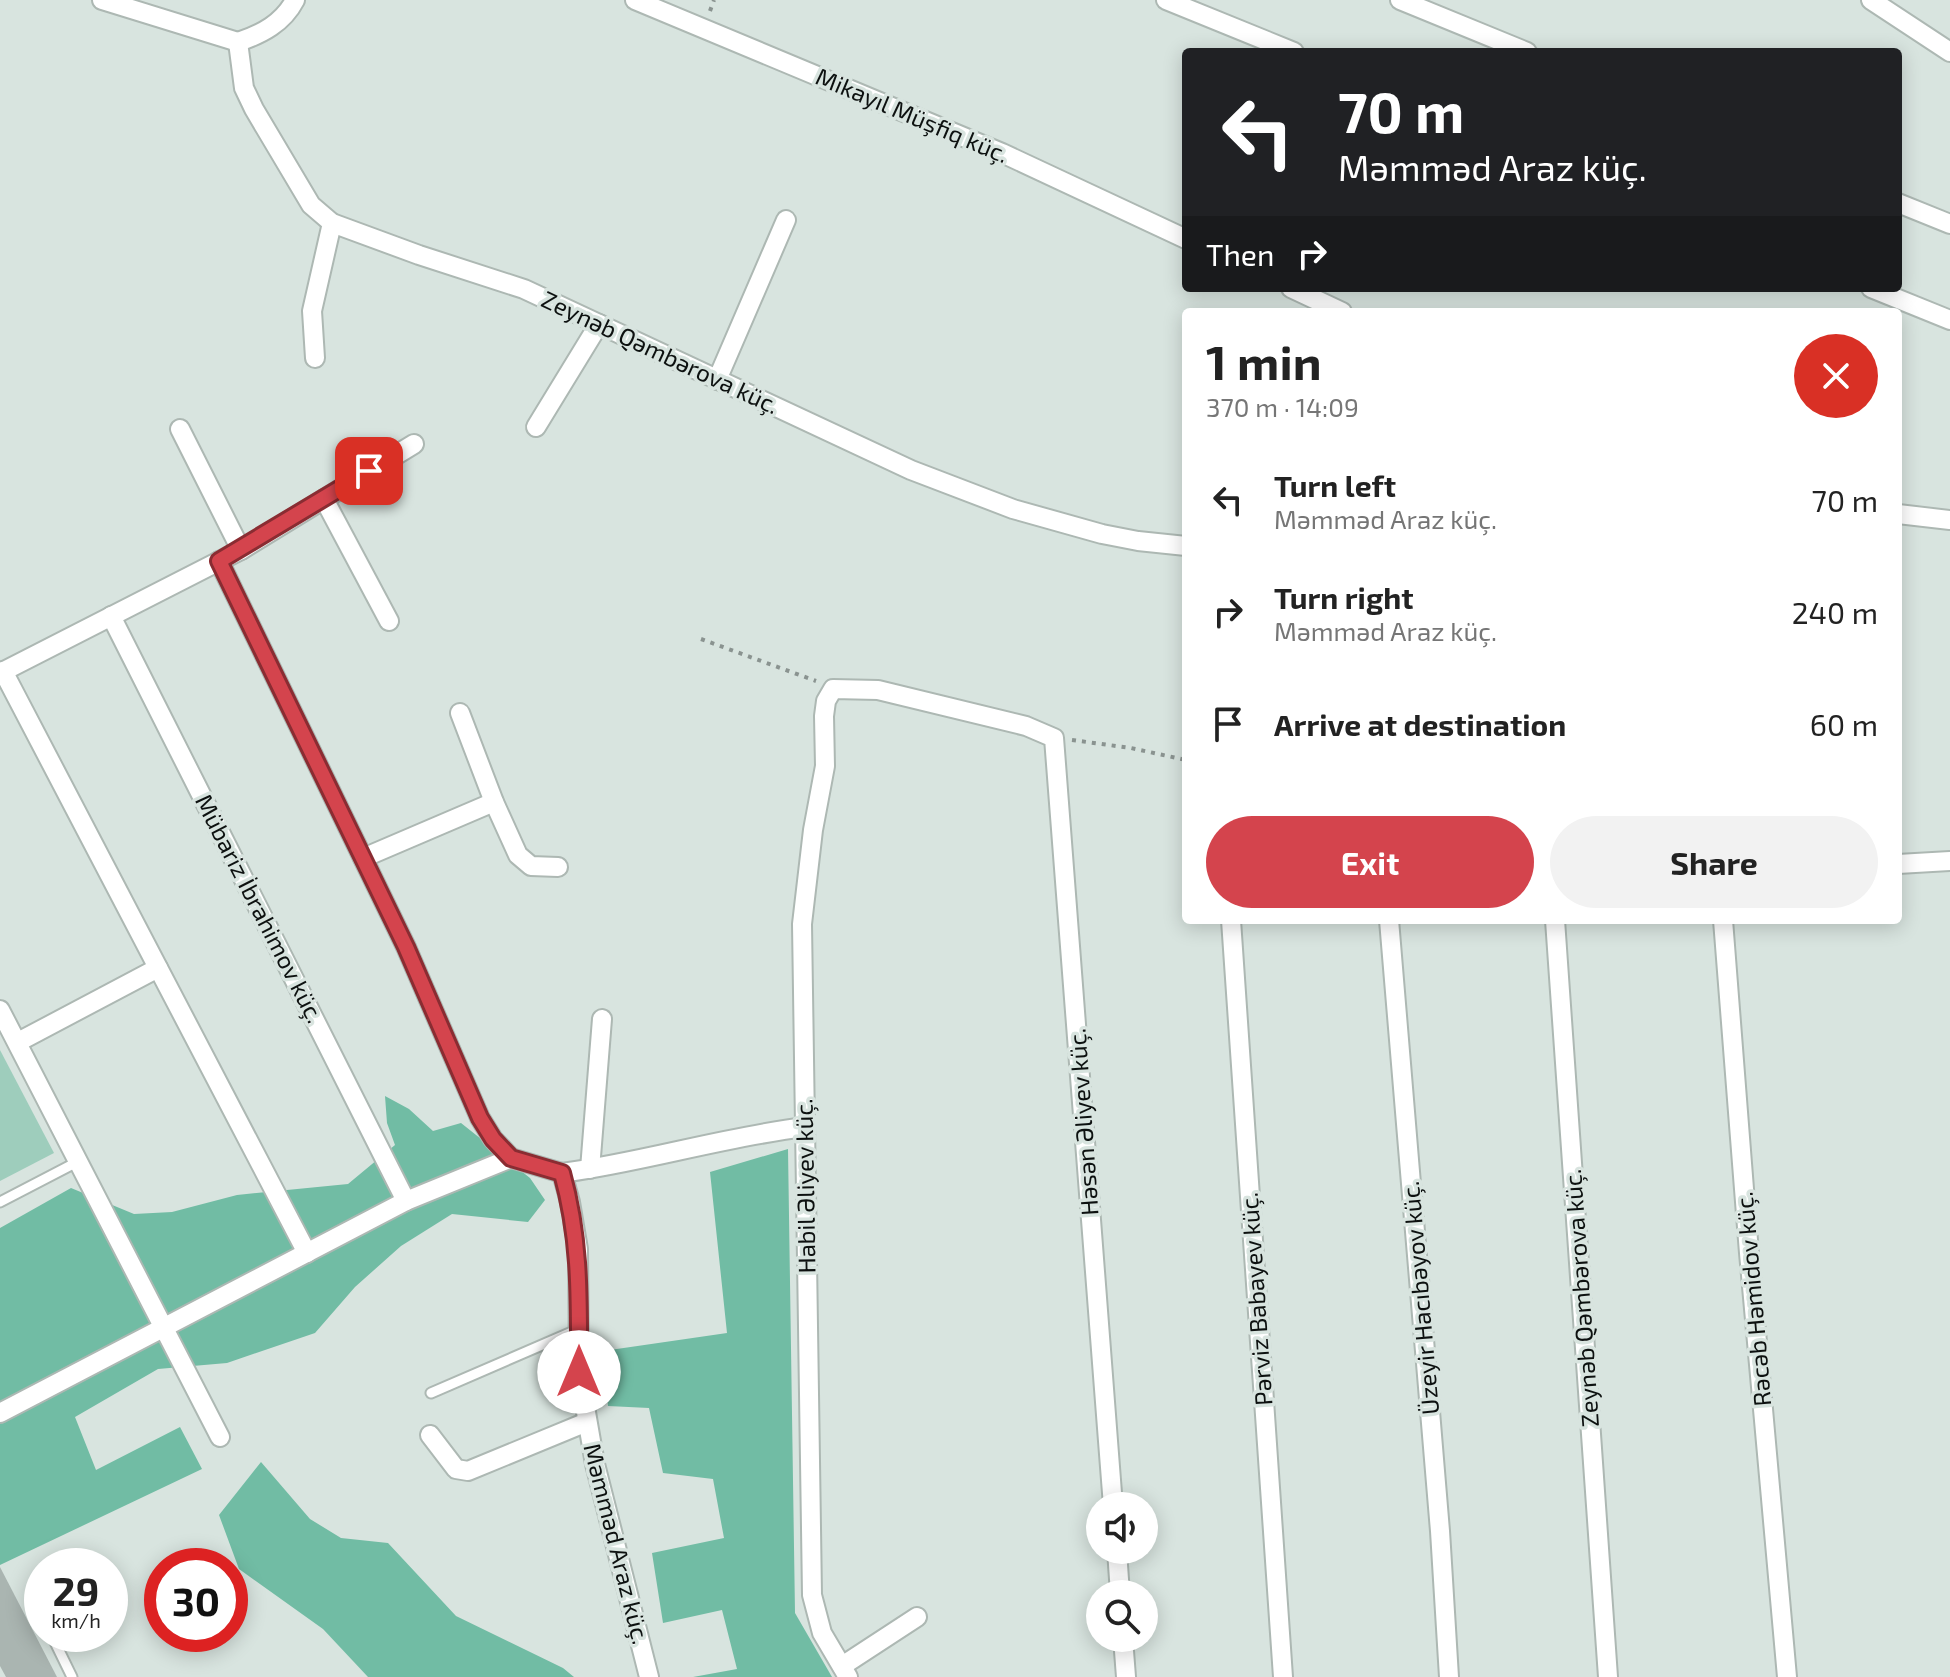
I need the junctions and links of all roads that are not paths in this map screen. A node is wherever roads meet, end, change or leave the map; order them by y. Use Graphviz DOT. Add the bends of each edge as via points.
graph roads {
  1 [pos="102,0"];
  2 [pos="295,0"];
  3 [pos="635,0"];
  4 [pos="1166,0"];
  5 [pos="1400,0"];
  6 [pos="1871,0"];
  7 [pos="238,42"];
  8 [pos="1284,48"];
  9 [pos="1517,48"];
  10 [pos="1950,52"];
  11 [pos="1902,205"];
  12 [pos="786,220"];
  13 [pos="332,223"];
  14 [pos="1950,224"];
  15 [pos="1182,237"];
  16 [pos="1300,292"];
  17 [pos="1881,292"];
  18 [pos="1334,308"];
  19 [pos="1950,320"];
  20 [pos="599,324"];
  21 [pos="315,358"];
  22 [pos="717,380"];
  23 [pos="536,427"];
  24 [pos="180,429"];
  25 [pos="414,444"];
  26 [pos="324,499"];
  27 [pos="1902,514"];
  28 [pos="1950,520"];
  29 [pos="1182,546"];
  30 [pos="241,550"];
  31 [pos="219,561"];
  32 [pos="111,616"];
  33 [pos="389,621"];
  34 [pos="1,672"];
  35 [pos="460,713"];
  36 [pos="1054,738"];
  37 [pos="494,802"];
  38 [pos="363,858"];
  39 [pos="1950,861"];
  40 [pos="1902,864"];
  41 [pos="558,867"];
  42 [pos="1231,924"];
  43 [pos="1389,924"];
  44 [pos="1555,924"];
  45 [pos="1723,924"];
  46 [pos="158,968"];
  47 [pos="0,1010"];
  48 [pos="602,1019"];
  49 [pos="18,1042"];
  50 [pos="805,1127"];
  51 [pos="511,1158"];
  52 [pos="79,1161"];
  53 [pos="590,1169"];
  54 [pos="562,1173"];
  55 [pos="406,1201"];
  56 [pos="0,1202"];
  57 [pos="307,1253"];
  58 [pos="163,1328"];
  59 [pos="579,1329"];
  60 [pos="431,1393"];
  61 [pos="0,1413"];
  62 [pos="587,1422"];
  63 [pos="430,1435"];
  64 [pos="220,1437"];
  65 [pos="1112,1492"];
  66 [pos="917,1617"];
  67 [pos="60,1652"];
  68 [pos="1124,1652"];
  69 [pos="845,1672"];
  70 [pos="72,1677"];
  71 [pos="649,1677"];
  72 [pos="1126,1677"];
  73 [pos="1283,1677"];
  74 [pos="1449,1677"];
  75 [pos="1608,1677"];
  76 [pos="1787,1677"];
  1 -- 7 [label="street"];
  2 -- 7 [label="street" via="274,25"];
  3 -- 15 [label="street, Mikayıl Müşfiq küç." via="1002,153"];
  4 -- 8 [label="street"];
  5 -- 9 [label="street"];
  6 -- 10 [label="street"];
  7 -- 13 [label="street, Zeynəb Qəmbərova küç." via="244,88 254,109 311,205"];
  11 -- 14 [label="street"];
  12 -- 22 [label="street"];
  13 -- 20 [label="street, Zeynəb Qəmbərova küç." via="524,289"];
  13 -- 21 [label="street" via="312,311"];
  16 -- 18 [label="street"];
  17 -- 19 [label="street"];
  20 -- 22 [label="street, Zeynəb Qəmbərova küç."];
  20 -- 23 [label="street"];
  22 -- 29 [label="street, Zeynəb Qəmbərova küç." via="911,470 1013,509 1102,534"];
  24 -- 30 [label="street"];
  25 -- 26 [label="street"];
  26 -- 30 [label="street"];
  26 -- 33 [label="street"];
  27 -- 28 [label="street"];
  30 -- 31 [label="street"];
  31 -- 32 [label="street"];
  31 -- 38 [label="street"];
  32 -- 34 [label="street"];
  32 -- 55 [label="street, Mübariz İbrahimov küç."];
  34 -- 46 [label="street"];
  35 -- 37 [label="street"];
  36 -- 50 [label="street, Habil Əliyev küç." via="1026,726 878,690 833,689 824,716 825,766 802,924"];
  36 -- 65 [label="street, Həsən Əliyev küç."];
  37 -- 38 [label="street"];
  37 -- 41 [label="street" via="518,855 531,866"];
  38 -- 51 [label="street" via="480,1118"];
  39 -- 40 [label="street"];
  42 -- 73 [label="street, Pərviz Babayev küç."];
  43 -- 74 [label="street, Üzeyir Hacıbəyov küç."];
  44 -- 75 [label="street, Zeynəb Qəmbərova küç."];
  45 -- 76 [label="street, Rəcəb Həmidov küç."];
  46 -- 49 [label="street"];
  46 -- 57 [label="street"];
  47 -- 49 [label="street"];
  48 -- 53 [label="street"];
  49 -- 52 [label="street"];
  50 -- 53 [label="street"];
  50 -- 69 [label="street, Habil Əliyev küç." via="812,1595 822,1633"];
  51 -- 54 [label="street"];
  51 -- 55 [label="street"];
  52 -- 56 [label="lane"];
  52 -- 58 [label="street"];
  53 -- 54 [label="street"];
  54 -- 59 [label="street, Məmməd Araz küç." via="578,1249"];
  55 -- 57 [label="street"];
  57 -- 58 [label="street"];
  58 -- 61 [label="street"];
  58 -- 64 [label="street"];
  59 -- 60 [label="lane"];
  59 -- 62 [label="street, Məmməd Araz küç."];
  62 -- 63 [label="street" via="468,1471 456,1469"];
  62 -- 71 [label="street, Məmməd Araz küç."];
  66 -- 69 [label="street"];
  67 -- 70 [label="lane"];
  68 -- 72 [label="street"];
}
